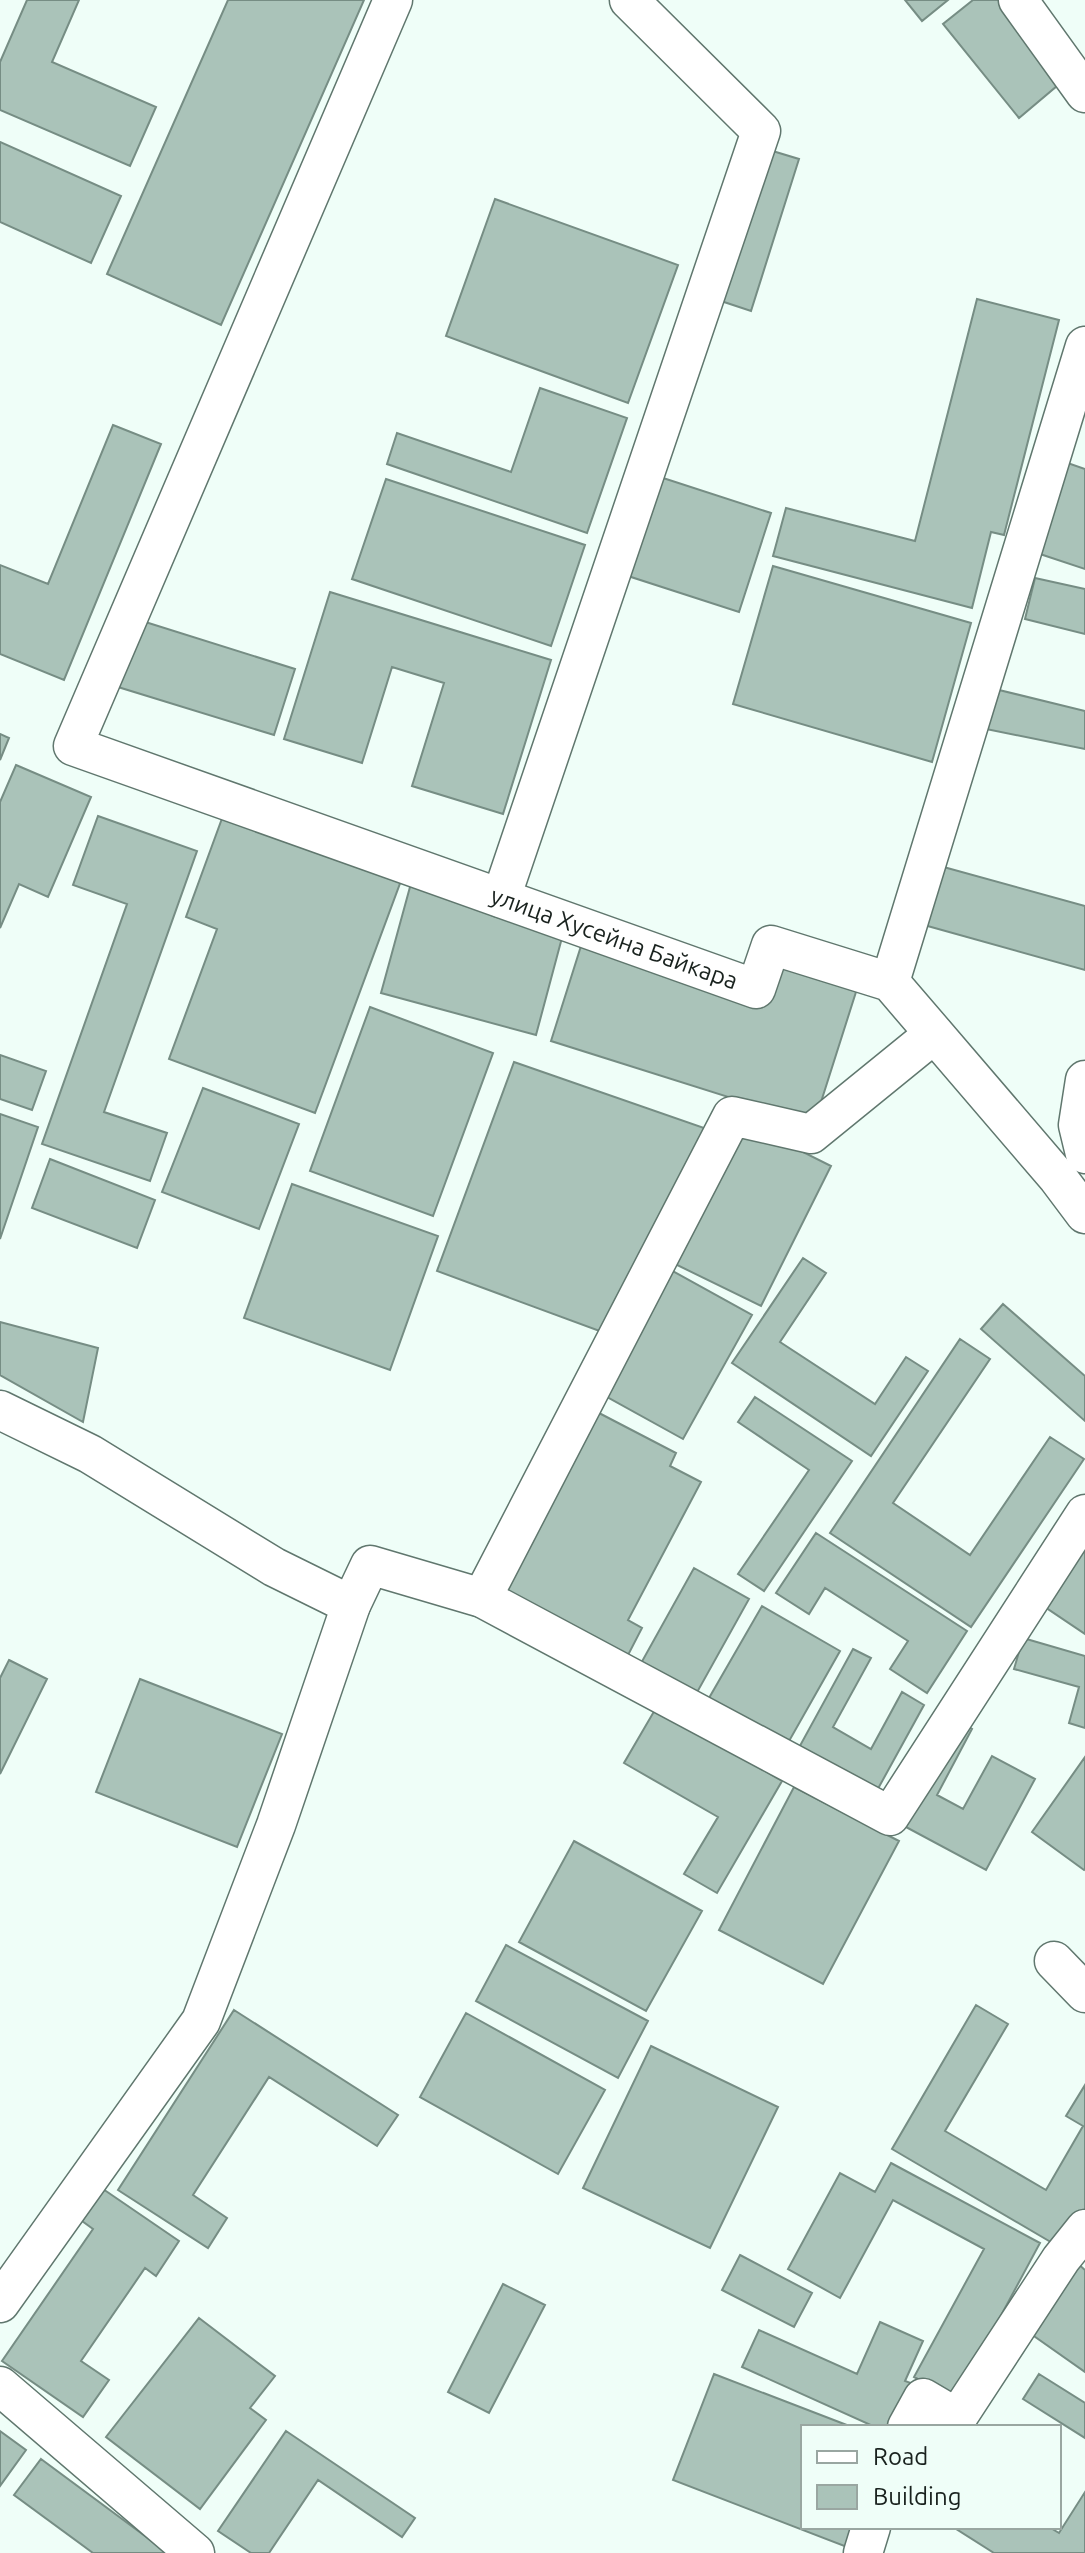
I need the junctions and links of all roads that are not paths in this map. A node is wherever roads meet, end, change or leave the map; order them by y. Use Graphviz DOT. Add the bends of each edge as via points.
graph roads {
  1 [pos="393,0"];
  2 [pos="629,0"];
  3 [pos="1018,0"];
  4 [pos="1085,93"];
  5 [pos="1085,346"];
  6 [pos="501,898"];
  7 [pos="890,982"];
  8 [pos="934,1034"];
  9 [pos="1085,1080"];
  10 [pos="1085,1154"];
  11 [pos="1085,1214"];
  12 [pos="0,1410"];
  13 [pos="1085,1514"];
  14 [pos="482,1598"];
  15 [pos="351,1605"];
  16 [pos="1054,1961"];
  17 [pos="1085,1993"];
  18 [pos="1085,2229"];
  19 [pos="0,2303"];
  20 [pos="0,2386"];
  21 [pos="908,2425"];
  22 [pos="870,2529"];
  23 [pos="195,2553"];
  24 [pos="863,2553"];
  1 -- 6 [label="street, улица Хусейна Байкара" via="73,746"];
  2 -- 6 [label="street" via="761,131"];
  3 -- 4 [label="street"];
  5 -- 7 [label="street"];
  6 -- 7 [label="street, улица Хусейна Байкара" via="756,989 771,945"];
  7 -- 8 [label="street"];
  8 -- 11 [label="street"];
  8 -- 14 [label="street" via="811,1134 732,1116"];
  9 -- 10 [label="street" via="1078,1125"];
  12 -- 15 [label="street" via="90,1454 274,1567"];
  13 -- 14 [label="street" via="890,1816"];
  14 -- 15 [label="street" via="370,1565"];
  15 -- 19 [label="street" via="276,1825 201,2021"];
  16 -- 17 [label="street"];
  18 -- 21 [label="street" via="957,2418 923,2398"];
  20 -- 23 [label="street"];
  22 -- 24 [label="street"];
}
